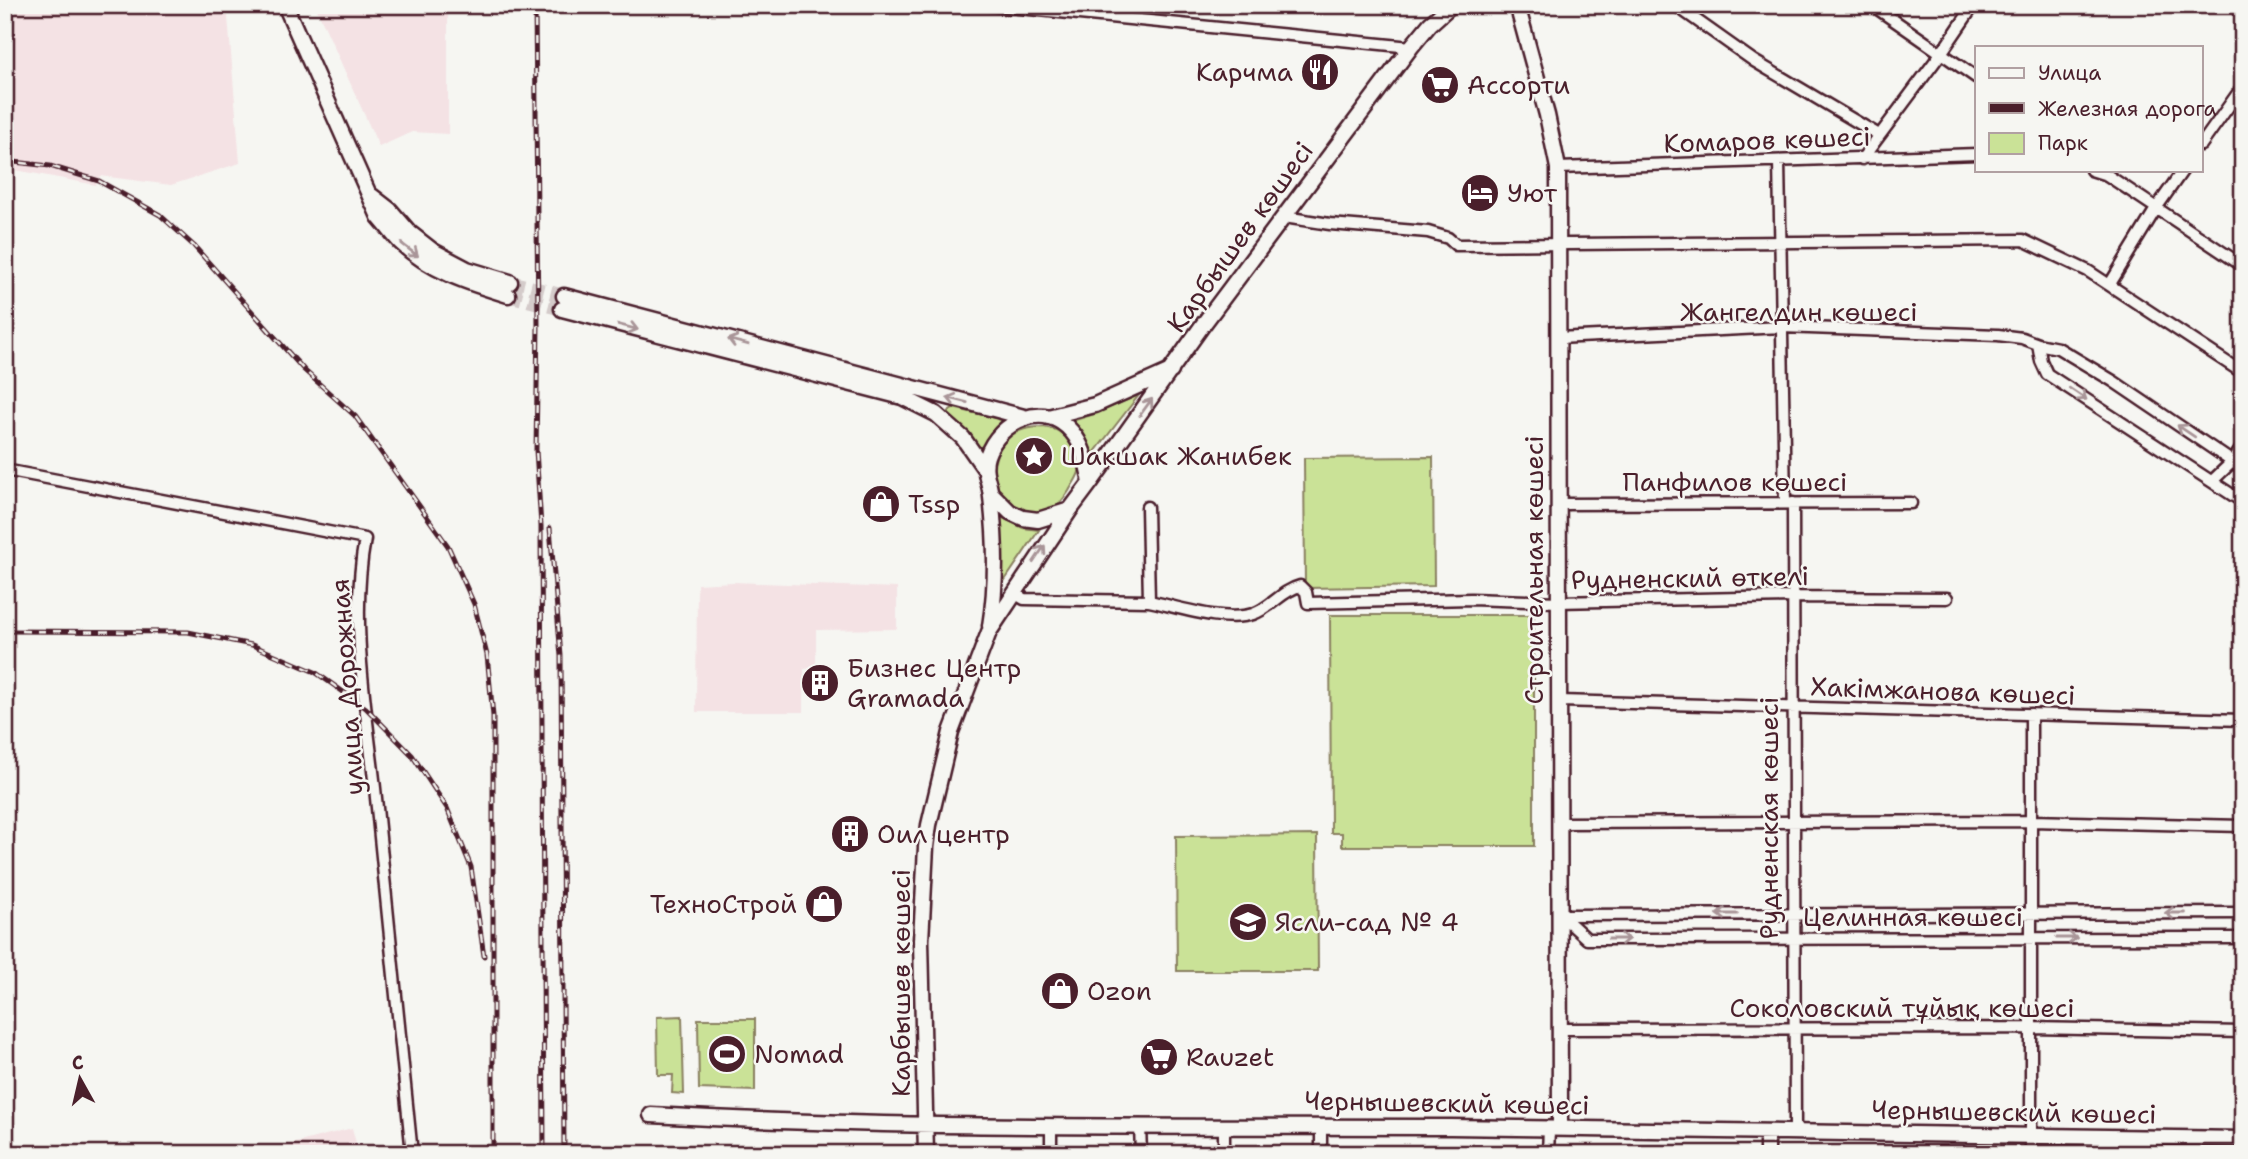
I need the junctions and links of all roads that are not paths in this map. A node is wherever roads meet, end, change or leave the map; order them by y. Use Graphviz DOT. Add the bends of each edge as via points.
graph roads {
  1 [pos="285,5"];
  2 [pos="989,5"];
  3 [pos="1437,5"];
  4 [pos="1451,5"];
  5 [pos="1675,5"];
  6 [pos="1872,5"];
  7 [pos="1974,5"];
  8 [pos="1517,9"];
  9 [pos="1430,24"];
  10 [pos="1411,47"];
  11 [pos="1942,52"];
  12 [pos="1975,77"];
  13 [pos="2243,86"];
  14 [pos="1879,135"];
  15 [pos="2202,144"];
  16 [pos="1975,154"];
  17 [pos="1862,159"];
  18 [pos="1779,161"];
  19 [pos="1558,168"];
  20 [pos="2104,172"];
  21 [pos="2182,172"];
  22 [pos="2157,206"];
  23 [pos="1284,217"];
  24 [pos="1780,242"];
  25 [pos="1558,245"];
  26 [pos="2243,266"];
  27 [pos="2110,284"];
  28 [pos="509,288"];
  29 [pos="1783,327"];
  30 [pos="1558,338"];
  31 [pos="2038,345"];
  32 [pos="1172,371"];
  33 [pos="2243,373"];
  34 [pos="1024,417"];
  35 [pos="1048,417"];
  36 [pos="2243,446"];
  37 [pos="2232,462"];
  38 [pos="984,468"];
  39 [pos="2243,469"];
  40 [pos="5,470"];
  41 [pos="2212,481"];
  42 [pos="1091,482"];
  43 [pos="991,493"];
  44 [pos="2243,502"];
  45 [pos="1789,503"];
  46 [pos="1911,503"];
  47 [pos="1558,504"];
  48 [pos="1147,507"];
  49 [pos="1069,510"];
  50 [pos="1014,593"];
  51 [pos="1793,597"];
  52 [pos="1947,598"];
  53 [pos="1149,601"];
  54 [pos="1558,601"];
  55 [pos="989,632"];
  56 [pos="1559,701"];
  57 [pos="1793,708"];
  58 [pos="2031,714"];
  59 [pos="2243,720"];
  60 [pos="1794,821"];
  61 [pos="2031,821"];
  62 [pos="1560,823"];
  63 [pos="2243,826"];
  64 [pos="2243,913"];
  65 [pos="1794,914"];
  66 [pos="2031,914"];
  67 [pos="1561,915"];
  68 [pos="2031,938"];
  69 [pos="2243,938"];
  70 [pos="1794,939"];
  71 [pos="2031,1028"];
  72 [pos="1561,1029"];
  73 [pos="1794,1029"];
  74 [pos="2243,1032"];
  75 [pos="651,1115"];
  76 [pos="925,1124"];
  77 [pos="1051,1125"];
  78 [pos="1140,1125"];
  79 [pos="1224,1126"];
  80 [pos="1321,1127"];
  81 [pos="1555,1128"];
  82 [pos="1767,1133"];
  83 [pos="1795,1133"];
  84 [pos="2031,1138"];
  85 [pos="2243,1139"];
  86 [pos="412,1154"];
  87 [pos="926,1154"];
  88 [pos="1051,1154"];
  89 [pos="1141,1154"];
  90 [pos="1224,1154"];
  91 [pos="1321,1154"];
  92 [pos="1548,1154"];
  93 [pos="1767,1154"];
  94 [pos="2031,1154"];
  1 -- 28 [label="main road" via="379,217 401,243 427,263 462,281"];
  2 -- 10 [label="street"];
  3 -- 9 [label="main road"];
  4 -- 9 [label="main road"];
  5 -- 14 [label="street" via="1754,61"];
  6 -- 11 [label="street"];
  7 -- 11 [label="street"];
  8 -- 19 [label="main road, Строительная көшесі"];
  9 -- 10 [label="main road, Карбышев көшесі"];
  10 -- 23 [label="main road, Карбышев көшесі"];
  11 -- 12 [label="street"];
  11 -- 14 [label="street"];
  13 -- 15 [label="street"];
  14 -- 17 [label="street"];
  16 -- 17 [label="street, Комаров көшесі"];
  17 -- 18 [label="street, Комаров көшесі"];
  18 -- 19 [label="street, Комаров көшесі"];
  18 -- 24 [label="street, Рудненская көшесі"];
  19 -- 25 [label="main road, Строительная көшесі"];
  20 -- 22 [label="street"];
  21 -- 22 [label="street"];
  22 -- 26 [label="street"];
  22 -- 27 [label="street"];
  23 -- 25 [label="street" via="1428,232 1448,237 1456,245"];
  23 -- 32 [label="main road, Карбышев көшесі"];
  24 -- 25 [label="street"];
  24 -- 27 [label="street" via="2023,240"];
  24 -- 29 [label="street, Рудненская көшесі"];
  25 -- 30 [label="main road, Строительная көшесі"];
  27 -- 33 [label="street"];
  29 -- 30 [label="street, Жангелдин көшесі"];
  29 -- 31 [label="street, Жангелдин көшесі" via="1998,335"];
  29 -- 45 [label="street, Рудненская көшесі"];
  30 -- 47 [label="main road, Строительная көшесі"];
  37 -- 31 [label="street, Жангелдин көшесі, one-way" via="2102,374 2058,348"];
  31 -- 41 [label="street, one-way" via="2048,374"];
  32 -- 35 [label="main road" via="1095,405"];
  42 -- 32 [label="main road, Карбышев көшесі, one-way"];
  34 -- 35 [label="main road"];
  34 -- 38 [label="main road" via="995,438"];
  34 -- 38 [label="main road, one-way" via="563,302 902,397 936,414 963,438"];
  35 -- 42 [label="main road" via="1070,429 1079,442"];
  36 -- 37 [label="street"];
  37 -- 39 [label="street, Жангелдин көшесі"];
  37 -- 41 [label="street"];
  38 -- 43 [label="main road"];
  40 -- 86 [label="street, улица Дорожная" via="365,539 358,606"];
  41 -- 44 [label="street"];
  42 -- 49 [label="main road"];
  43 -- 49 [label="main road" via="1023,519 1038,520"];
  43 -- 55 [label="main road" via="995,583"];
  45 -- 46 [label="street, Панфилов көшесі"];
  45 -- 47 [label="street, Панфилов көшесі"];
  45 -- 51 [label="street, Рудненская көшесі"];
  47 -- 54 [label="main road, Строительная көшесі"];
  48 -- 53 [label="street"];
  50 -- 49 [label="main road, Карбышев көшесі, one-way"];
  50 -- 53 [label="street" via="1024,599"];
  50 -- 55 [label="main road, Карбышев көшесі"];
  51 -- 52 [label="street, Рудненский өткелі"];
  51 -- 54 [label="street, Рудненский өткелі"];
  51 -- 57 [label="street, Рудненская көшесі"];
  53 -- 54 [label="street, Рудненский өткелі" via="1233,617 1263,609 1286,590 1300,586 1308,603"];
  54 -- 56 [label="main road, Строительная көшесі"];
  55 -- 76 [label="main road, Карбышев көшесі" via="951,732 926,847 921,940"];
  56 -- 57 [label="street, Хакімжанова көшесі"];
  56 -- 62 [label="main road, Строительная көшесі"];
  57 -- 58 [label="street, Хакімжанова көшесі"];
  57 -- 60 [label="street, Рудненская көшесі"];
  58 -- 59 [label="street, Хакімжанова көшесі"];
  58 -- 61 [label="street"];
  60 -- 61 [label="street"];
  60 -- 62 [label="street"];
  60 -- 65 [label="street, Рудненская көшесі"];
  61 -- 63 [label="street"];
  61 -- 66 [label="street"];
  62 -- 67 [label="main road, Строительная көшесі"];
  64 -- 66 [label="street, Целинная көшесі, one-way"];
  65 -- 66 [label="street, Целинная көшесі"];
  65 -- 67 [label="street, Целинная көшесі, one-way"];
  65 -- 70 [label="street, Рудненская көшесі"];
  66 -- 68 [label="street"];
  67 -- 70 [label="street, Целинная көшесі, one-way" via="1587,939"];
  67 -- 72 [label="main road, Строительная көшесі"];
  68 -- 69 [label="street, Целинная көшесі, one-way"];
  68 -- 70 [label="street, Целинная көшесі"];
  68 -- 71 [label="street"];
  70 -- 73 [label="street, Рудненская көшесі"];
  71 -- 73 [label="street, Соколовский тұйық көшесі"];
  71 -- 74 [label="street, Соколовский тұйық көшесі"];
  71 -- 84 [label="street"];
  72 -- 73 [label="street, Соколовский тұйық көшесі"];
  72 -- 81 [label="main road, Строительная көшесі"];
  73 -- 83 [label="street, Рудненская көшесі"];
  75 -- 76 [label="main road, Чернышевский көшесі"];
  76 -- 77 [label="main road, Чернышевский көшесі"];
  76 -- 87 [label="main road, Карбышев көшесі"];
  77 -- 78 [label="main road, Чернышевский көшесі"];
  77 -- 88 [label="street"];
  78 -- 79 [label="main road, Чернышевский көшесі"];
  78 -- 89 [label="street"];
  79 -- 80 [label="main road, Чернышевский көшесі"];
  79 -- 90 [label="street"];
  80 -- 81 [label="main road, Чернышевский көшесі"];
  80 -- 91 [label="street"];
  81 -- 82 [label="main road, Чернышевский көшесі"];
  81 -- 92 [label="street, Строительная көшесі"];
  82 -- 83 [label="main road, Чернышевский көшесі"];
  82 -- 93 [label="main road"];
  83 -- 84 [label="main road, Чернышевский көшесі"];
  84 -- 85 [label="main road, Чернышевский көшесі"];
  84 -- 94 [label="street"];
}
